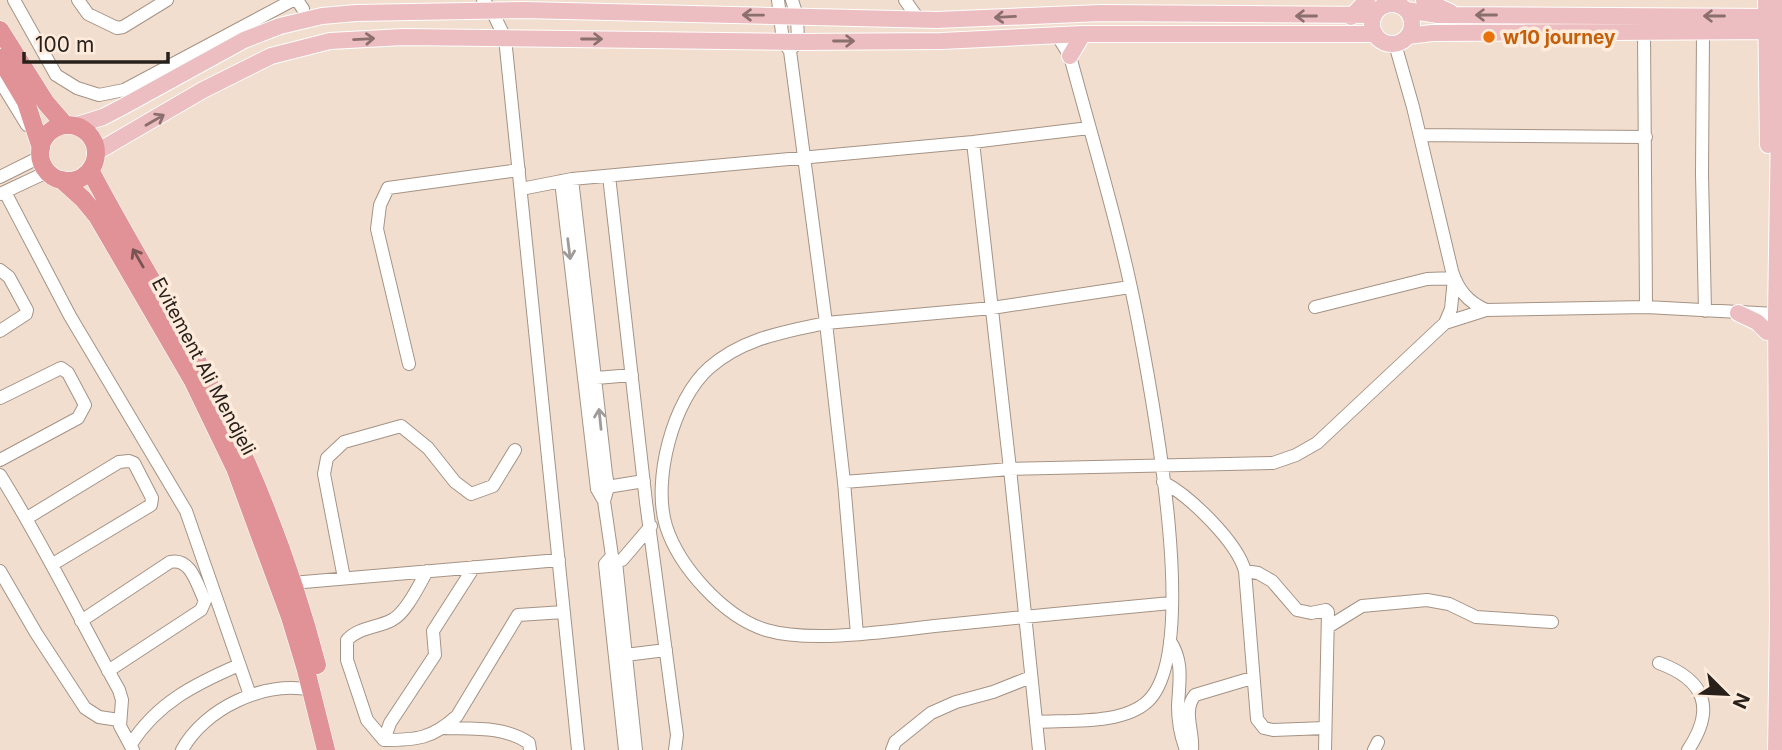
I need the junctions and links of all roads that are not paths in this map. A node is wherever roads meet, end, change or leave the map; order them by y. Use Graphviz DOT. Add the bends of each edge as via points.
graph roads {
  1 [pos="14,0"];
  2 [pos="78,0"];
  3 [pos="167,0"];
  4 [pos="905,0"];
  5 [pos="1033,0"];
  6 [pos="1424,0"];
  7 [pos="1780,0"];
  8 [pos="297,3"];
  9 [pos="488,5"];
  10 [pos="1402,5"];
  11 [pos="1375,6"];
  12 [pos="787,8"];
  13 [pos="1047,10"];
  14 [pos="1455,15"];
  15 [pos="919,20"];
  16 [pos="1775,21"];
  17 [pos="0,30"];
  18 [pos="1644,33"];
  19 [pos="1703,33"];
  20 [pos="1083,34"];
  21 [pos="1375,34"];
  22 [pos="1057,35"];
  23 [pos="505,38"];
  24 [pos="1401,40"];
  25 [pos="790,45"];
  26 [pos="1070,56"];
  27 [pos="0,58"];
  28 [pos="0,81"];
  29 [pos="70,126"];
  30 [pos="1089,128"];
  31 [pos="1420,135"];
  32 [pos="1646,138"];
  33 [pos="973,142"];
  34 [pos="96,153"];
  35 [pos="806,157"];
  36 [pos="48,164"];
  37 [pos="90,170"];
  38 [pos="519,170"];
  39 [pos="609,176"];
  40 [pos="0,177"];
  41 [pos="566,180"];
  42 [pos="521,189"];
  43 [pos="2,193"];
  44 [pos="0,270"];
  45 [pos="1454,278"];
  46 [pos="1130,288"];
  47 [pos="992,307"];
  48 [pos="1315,307"];
  49 [pos="1646,307"];
  50 [pos="1486,310"];
  51 [pos="1705,311"];
  52 [pos="1738,313"];
  53 [pos="1772,314"];
  54 [pos="826,323"];
  55 [pos="1444,323"];
  56 [pos="0,331"];
  57 [pos="1768,332"];
  58 [pos="409,364"];
  59 [pos="632,375"];
  60 [pos="596,378"];
  61 [pos="0,398"];
  62 [pos="516,450"];
  63 [pos="0,460"];
  64 [pos="1161,466"];
  65 [pos="1010,469"];
  66 [pos="0,475"];
  67 [pos="644,481"];
  68 [pos="844,482"];
  69 [pos="1163,482"];
  70 [pos="602,488"];
  71 [pos="662,500"];
  72 [pos="646,502"];
  73 [pos="27,518"];
  74 [pos="666,525"];
  75 [pos="649,527"];
  76 [pos="559,560"];
  77 [pos="611,560"];
  78 [pos="53,564"];
  79 [pos="474,567"];
  80 [pos="0,571"];
  81 [pos="427,571"];
  82 [pos="1245,571"];
  83 [pos="344,578"];
  84 [pos="292,583"];
  85 [pos="1171,603"];
  86 [pos="564,612"];
  87 [pos="1024,617"];
  88 [pos="1780,619"];
  89 [pos="81,621"];
  90 [pos="1552,622"];
  91 [pos="1328,627"];
  92 [pos="857,634"];
  93 [pos="1170,641"];
  94 [pos="666,650"];
  95 [pos="620,655"];
  96 [pos="1659,663"];
  97 [pos="239,665"];
  98 [pos="108,671"];
  99 [pos="1031,677"];
  100 [pos="1252,678"];
  101 [pos="311,690"];
  102 [pos="250,695"];
  103 [pos="119,720"];
  104 [pos="1036,722"];
  105 [pos="444,728"];
  106 [pos="1325,728"];
  107 [pos="384,740"];
  108 [pos="132,747"];
  109 [pos="182,750"];
  110 [pos="326,750"];
  111 [pos="338,750"];
  112 [pos="530,750"];
  113 [pos="578,750"];
  114 [pos="625,750"];
  115 [pos="636,750"];
  116 [pos="675,750"];
  117 [pos="892,750"];
  118 [pos="1039,750"];
  119 [pos="1186,750"];
  120 [pos="1192,750"];
  121 [pos="1325,750"];
  122 [pos="1688,750"];
  123 [pos="1768,750"];
  124 [pos="1776,750"];
  1 -- 8 [label="street" via="56,75 99,95 124,90"];
  2 -- 3 [label="street" via="88,14 117,28"];
  4 -- 15 [label="street"];
  5 -- 13 [label="main road"];
  6 -- 14 [label="main road"];
  7 -- 16 [label="main road"];
  12 -- 9 [label="main road, one-way"];
  9 -- 23 [label="street"];
  9 -- 29 [label="main road" via="356,13 280,26 244,40 103,117"];
  10 -- 11 [label="main road"];
  10 -- 14 [label="main road" via="1427,14"];
  10 -- 24 [label="main road" via="1412,20"];
  11 -- 13 [label="main road, one-way" via="1351,17"];
  11 -- 21 [label="main road"];
  12 -- 15 [label="main road"];
  12 -- 25 [label="street"];
  13 -- 15 [label="main road, one-way"];
  13 -- 22 [label="main road"];
  16 -- 14 [label="main road, one-way"];
  16 -- 19 [label="main road"];
  16 -- 53 [label="main road"];
  17 -- 29 [label="highway" via="46,103"];
  18 -- 19 [label="main road"];
  18 -- 24 [label="main road" via="1432,33"];
  18 -- 32 [label="street"];
  19 -- 51 [label="street"];
  20 -- 21 [label="main road"];
  20 -- 22 [label="main road"];
  20 -- 26 [label="main road"];
  21 -- 24 [label="main road" via="1383,42"];
  25 -- 22 [label="main road, one-way"];
  22 -- 26 [label="street"];
  23 -- 25 [label="main road, one-way"];
  34 -- 23 [label="main road, one-way" via="248,67 300,47 403,37"];
  23 -- 38 [label="street"];
  24 -- 31 [label="street"];
  25 -- 35 [label="street"];
  26 -- 30 [label="street"];
  27 -- 36 [label="highway, Evitement Ali Mendjeli" via="26,102"];
  28 -- 36 [label="street"];
  29 -- 34 [label="highway" via="87,133"];
  29 -- 36 [label="highway" via="49,133"];
  30 -- 33 [label="street"];
  30 -- 46 [label="street"];
  31 -- 32 [label="street"];
  31 -- 45 [label="street"];
  32 -- 49 [label="street"];
  33 -- 35 [label="street"];
  33 -- 47 [label="street"];
  34 -- 37 [label="highway"];
  35 -- 39 [label="street"];
  35 -- 54 [label="street"];
  36 -- 37 [label="highway" via="77,179"];
  36 -- 40 [label="street"];
  36 -- 43 [label="street"];
  36 -- 101 [label="highway, Evitement Ali Mendjeli" via="97,216 192,381 235,468 290,617"];
  84 -- 37 [label="highway, Evitement Ali Mendjeli, one-way" via="225,416"];
  38 -- 42 [label="street"];
  38 -- 58 [label="street" via="388,188 377,229"];
  39 -- 41 [label="street"];
  39 -- 59 [label="street"];
  41 -- 42 [label="street"];
  41 -- 60 [label="street"];
  41 -- 70 [label="street, one-way"];
  42 -- 76 [label="street"];
  43 -- 97 [label="street" via="186,511"];
  44 -- 56 [label="street" via="9,277 27,310"];
  45 -- 48 [label="street" via="1427,279"];
  45 -- 50 [label="street" via="1464,296"];
  45 -- 55 [label="street" via="1451,309"];
  46 -- 47 [label="street"];
  46 -- 64 [label="street"];
  47 -- 54 [label="street"];
  47 -- 65 [label="street"];
  49 -- 50 [label="street"];
  49 -- 51 [label="street"];
  50 -- 55 [label="street"];
  51 -- 52 [label="street"];
  52 -- 53 [label="street"];
  52 -- 57 [label="main road"];
  53 -- 57 [label="main road"];
  53 -- 88 [label="main road"];
  54 -- 68 [label="street"];
  54 -- 71 [label="street" via="751,341 708,369 693,387 668,442"];
  55 -- 64 [label="street" via="1326,436 1296,455 1261,465"];
  57 -- 123 [label="main road"];
  59 -- 60 [label="street"];
  59 -- 67 [label="street"];
  70 -- 60 [label="street, one-way"];
  61 -- 63 [label="street" via="61,368 85,405 78,418"];
  62 -- 83 [label="street" via="493,486 471,494 401,426 344,442 327,458 324,474"];
  64 -- 65 [label="street"];
  64 -- 69 [label="street"];
  65 -- 68 [label="street"];
  65 -- 87 [label="street"];
  66 -- 73 [label="street"];
  67 -- 70 [label="street"];
  67 -- 72 [label="street"];
  68 -- 92 [label="street"];
  69 -- 82 [label="street" via="1197,506 1235,550"];
  69 -- 85 [label="street"];
  70 -- 77 [label="street"];
  71 -- 72 [label="street"];
  71 -- 74 [label="street"];
  72 -- 75 [label="street"];
  73 -- 78 [label="street"];
  73 -- 78 [label="street" via="119,462 130,461 138,470 152,498 149,507"];
  74 -- 75 [label="street"];
  74 -- 92 [label="street" via="686,565 708,592 742,620 796,635"];
  75 -- 77 [label="street" via="622,560"];
  75 -- 94 [label="street"];
  76 -- 79 [label="street"];
  76 -- 86 [label="street"];
  77 -- 95 [label="street"];
  78 -- 89 [label="street"];
  79 -- 81 [label="street"];
  79 -- 107 [label="street" via="433,631 435,655 390,723"];
  80 -- 103 [label="street" via="85,708 99,717"];
  81 -- 83 [label="street"];
  81 -- 107 [label="street" via="394,620 366,627 347,640 347,660 367,720"];
  82 -- 91 [label="street" via="1272,581 1297,610 1326,610"];
  82 -- 100 [label="street"];
  83 -- 84 [label="street"];
  84 -- 111 [label="highway, Evitement Ali Mendjeli"];
  85 -- 87 [label="street"];
  85 -- 93 [label="street"];
  86 -- 105 [label="street" via="518,615 457,716"];
  86 -- 113 [label="street"];
  87 -- 92 [label="street"];
  87 -- 99 [label="street"];
  88 -- 124 [label="main road"];
  89 -- 98 [label="street"];
  89 -- 98 [label="street" via="170,562 188,566 205,601 201,610"];
  90 -- 91 [label="street" via="1476,617 1427,600 1362,606"];
  91 -- 106 [label="street"];
  93 -- 104 [label="street" via="1159,686 1133,711 1115,717"];
  93 -- 119 [label="street" via="1180,668 1178,710"];
  94 -- 95 [label="street"];
  94 -- 116 [label="street"];
  95 -- 114 [label="street"];
  95 -- 115 [label="street"];
  96 -- 122 [label="street" via="1686,676 1704,702 1700,727"];
  97 -- 102 [label="street"];
  97 -- 108 [label="street" via="168,703 151,717"];
  98 -- 103 [label="street" via="121,696"];
  99 -- 104 [label="street"];
  99 -- 117 [label="street" via="931,713 895,742"];
  100 -- 106 [label="street" via="1257,719 1264,727"];
  100 -- 120 [label="street" via="1192,698"];
  101 -- 102 [label="street" via="300,687"];
  101 -- 110 [label="highway, Evitement Ali Mendjeli"];
  102 -- 109 [label="street" via="231,702 200,726"];
  103 -- 108 [label="street"];
  104 -- 118 [label="street"];
  105 -- 107 [label="street" via="424,739"];
  105 -- 112 [label="street" via="517,734 529,743"];
  106 -- 121 [label="street"];
}
